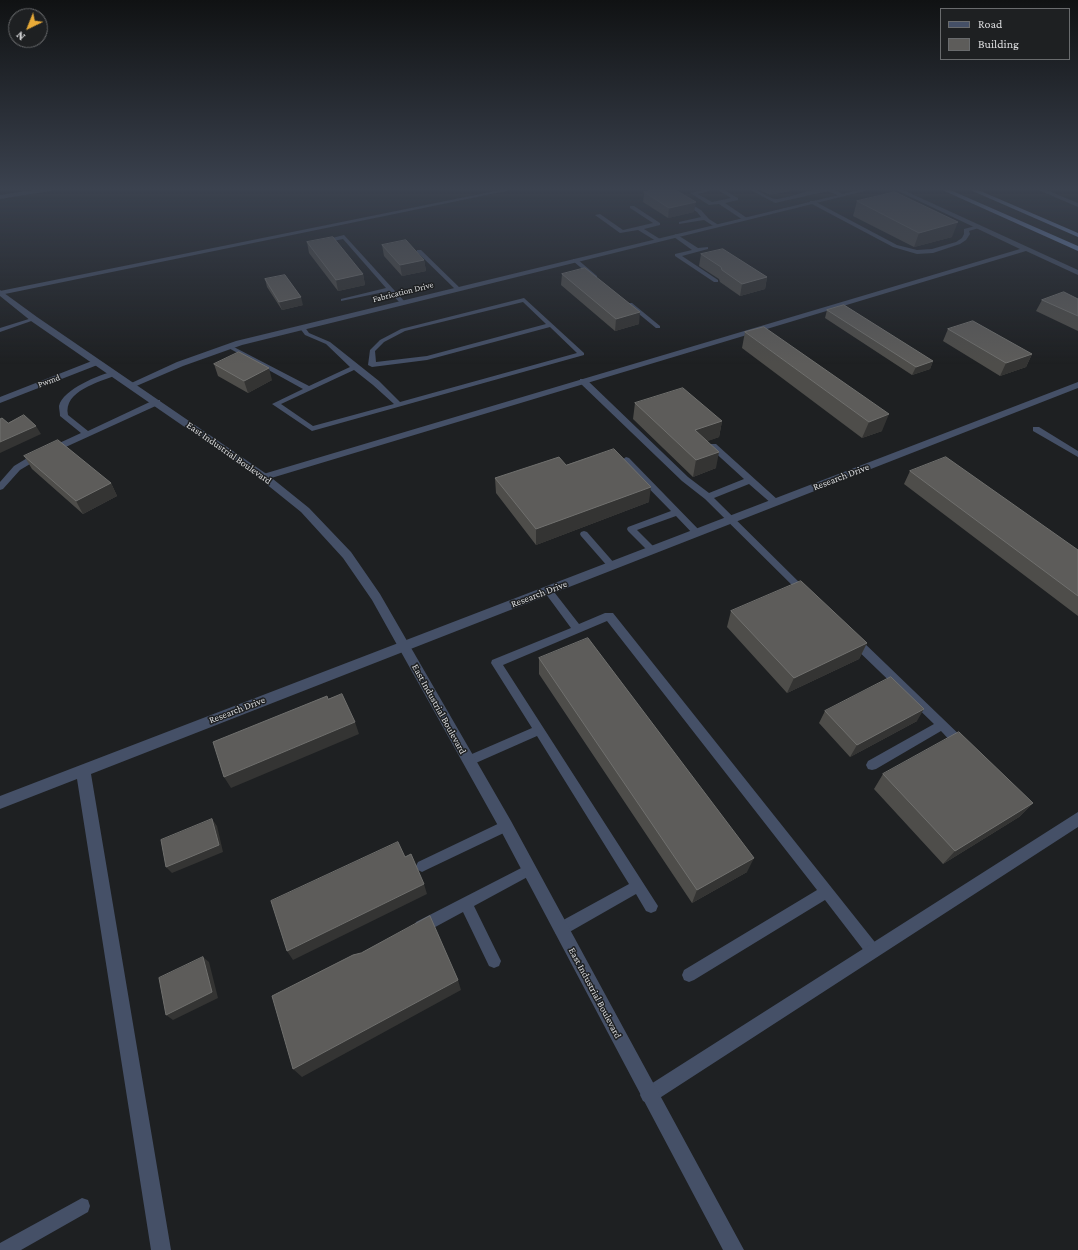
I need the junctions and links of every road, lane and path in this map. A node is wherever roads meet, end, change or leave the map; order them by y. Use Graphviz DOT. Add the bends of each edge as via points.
graph roads {
  1 [pos="222,247"];
  2 [pos="353,247"];
  3 [pos="628,247"];
  4 [pos="693,247"];
  5 [pos="900,247"];
  6 [pos="944,247"];
  7 [pos="1022,247"];
  8 [pos="706,248"];
  9 [pos="1026,249"];
  10 [pos="697,250"];
  11 [pos="419,251"];
  12 [pos="575,260"];
  13 [pos="1078,273"];
  14 [pos="598,279"];
  15 [pos="716,281"];
  16 [pos="390,289"];
  17 [pos="458,289"];
  18 [pos="0,292"];
  19 [pos="622,298"];
  20 [pos="343,300"];
  21 [pos="403,303"];
  22 [pos="34,319"];
  23 [pos="551,325"];
  24 [pos="302,327"];
  25 [pos="658,327"];
  26 [pos="0,330"];
  27 [pos="228,346"];
  28 [pos="97,362"];
  29 [pos="372,365"];
  30 [pos="356,367"];
  31 [pos="114,373"];
  32 [pos="583,381"];
  33 [pos="132,385"];
  34 [pos="1078,385"];
  35 [pos="309,389"];
  36 [pos="0,400"];
  37 [pos="157,402"];
  38 [pos="399,405"];
  39 [pos="1036,429"];
  40 [pos="87,434"];
  41 [pos="713,446"];
  42 [pos="1078,455"];
  43 [pos="626,460"];
  44 [pos="264,477"];
  45 [pos="750,480"];
  46 [pos="0,487"];
  47 [pos="708,496"];
  48 [pos="775,502"];
  49 [pos="677,512"];
  50 [pos="731,520"];
  51 [pos="697,533"];
  52 [pos="584,534"];
  53 [pos="652,550"];
  54 [pos="612,566"];
  55 [pos="548,590"];
  56 [pos="813,601"];
  57 [pos="577,629"];
  58 [pos="847,633"];
  59 [pos="404,645"];
  60 [pos="943,725"];
  61 [pos="539,730"];
  62 [pos="970,752"];
  63 [pos="469,761"];
  64 [pos="872,765"];
  65 [pos="83,770"];
  66 [pos="0,802"];
  67 [pos="1078,820"];
  68 [pos="506,826"];
  69 [pos="422,866"];
  70 [pos="529,870"];
  71 [pos="638,886"];
  72 [pos="826,892"];
  73 [pos="466,903"];
  74 [pos="651,906"];
  75 [pos="561,929"];
  76 [pos="410,932"];
  77 [pos="873,952"];
  78 [pos="494,961"];
  79 [pos="689,975"];
  80 [pos="649,1095"];
  81 [pos="82,1206"];
  82 [pos="5,1250"];
  83 [pos="161,1250"];
  84 [pos="734,1250"];
  1 -- 18 [label="street"];
  2 -- 16 [label="lane"];
  3 -- 12 [label="street, Fabrication Drive"];
  4 -- 10 [label="lane"];
  5 -- 6 [label="lane" via="917,252"];
  7 -- 9 [label="street"];
  8 -- 10 [label="lane"];
  9 -- 13 [label="street"];
  9 -- 32 [label="street"];
  10 -- 15 [label="lane" via="677,255"];
  11 -- 17 [label="lane"];
  12 -- 14 [label="lane"];
  12 -- 17 [label="street, Fabrication Drive"];
  16 -- 20 [label="lane"];
  16 -- 21 [label="lane"];
  17 -- 21 [label="street, Fabrication Drive"];
  18 -- 22 [label="street, East Industrial Boulevard"];
  19 -- 25 [label="lane"];
  21 -- 24 [label="street, Fabrication Drive"];
  22 -- 26 [label="lane"];
  22 -- 28 [label="street, East Industrial Boulevard"];
  23 -- 29 [label="lane" via="427,358"];
  23 -- 29 [label="lane" via="524,300 403,330 382,341 372,351"];
  23 -- 38 [label="lane" via="582,354"];
  24 -- 27 [label="street, Fabrication Drive"];
  24 -- 30 [label="lane" via="307,334 328,343"];
  27 -- 33 [label="street, Fabrication Drive"];
  27 -- 35 [label="lane"];
  28 -- 31 [label="street, East Industrial Boulevard"];
  28 -- 36 [label="street, Pwmd"];
  29 -- 30 [label="lane"];
  30 -- 35 [label="lane"];
  30 -- 38 [label="lane"];
  31 -- 33 [label="street, East Industrial Boulevard"];
  31 -- 40 [label="lane" via="82,387 69,396 63,405 64,416"];
  32 -- 44 [label="street"];
  32 -- 47 [label="lane" via="685,479"];
  33 -- 37 [label="street, East Industrial Boulevard"];
  34 -- 48 [label="street, Research Drive"];
  35 -- 38 [label="lane" via="276,404 312,429"];
  37 -- 40 [label="lane"];
  37 -- 44 [label="street, East Industrial Boulevard"];
  39 -- 42 [label="lane"];
  40 -- 46 [label="lane" via="17,468"];
  41 -- 45 [label="lane"];
  43 -- 49 [label="lane"];
  44 -- 59 [label="street, East Industrial Boulevard" via="305,510 347,555 376,597"];
  45 -- 47 [label="lane"];
  45 -- 48 [label="lane"];
  47 -- 50 [label="lane"];
  48 -- 50 [label="street, Research Drive"];
  49 -- 51 [label="lane"];
  49 -- 53 [label="lane" via="632,529"];
  50 -- 51 [label="street, Research Drive"];
  50 -- 56 [label="lane"];
  51 -- 53 [label="street, Research Drive"];
  52 -- 54 [label="lane"];
  53 -- 54 [label="street, Research Drive"];
  54 -- 55 [label="street, Research Drive"];
  55 -- 57 [label="lane"];
  55 -- 59 [label="street, Research Drive"];
  57 -- 61 [label="lane" via="496,663"];
  57 -- 72 [label="lane" via="609,616"];
  58 -- 60 [label="lane"];
  59 -- 63 [label="street, East Industrial Boulevard"];
  59 -- 65 [label="street, Research Drive"];
  60 -- 62 [label="lane"];
  60 -- 64 [label="lane"];
  61 -- 63 [label="lane"];
  61 -- 71 [label="lane"];
  63 -- 68 [label="street, East Industrial Boulevard"];
  65 -- 66 [label="street, Research Drive"];
  65 -- 83 [label="street"];
  67 -- 77 [label="street"];
  68 -- 69 [label="lane"];
  68 -- 70 [label="street, East Industrial Boulevard"];
  70 -- 73 [label="lane"];
  70 -- 75 [label="street, East Industrial Boulevard"];
  71 -- 74 [label="lane"];
  71 -- 75 [label="lane"];
  72 -- 77 [label="lane"];
  72 -- 79 [label="lane"];
  73 -- 76 [label="lane"];
  73 -- 78 [label="lane"];
  75 -- 80 [label="street, East Industrial Boulevard"];
  77 -- 80 [label="street"];
  80 -- 84 [label="street, East Industrial Boulevard"];
  81 -- 82 [label="lane"];
}
